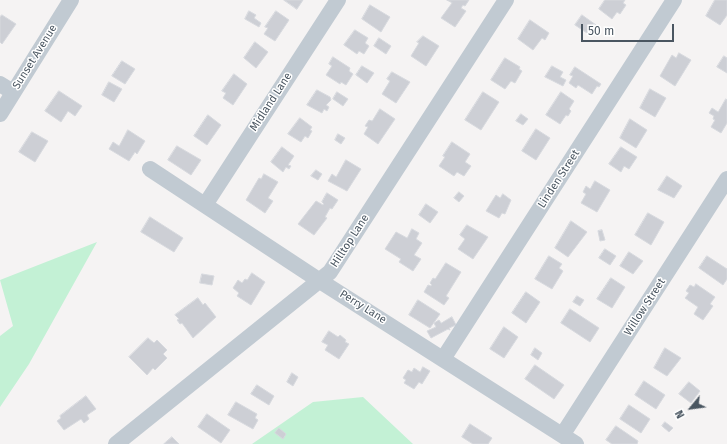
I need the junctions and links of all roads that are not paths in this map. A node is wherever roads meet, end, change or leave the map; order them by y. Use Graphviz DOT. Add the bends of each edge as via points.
graph roads {
  1 [pos="71,0"];
  2 [pos="338,0"];
  3 [pos="506,0"];
  4 [pos="674,0"];
  5 [pos="0,84"];
  6 [pos="14,92"];
  7 [pos="0,114"];
  8 [pos="150,169"];
  9 [pos="727,179"];
  10 [pos="205,205"];
  11 [pos="320,281"];
  12 [pos="443,359"];
  13 [pos="563,434"];
  14 [pos="116,444"];
  15 [pos="576,444"];
  1 -- 6 [label="street, Sunset Avenue"];
  2 -- 10 [label="street, Midland Lane"];
  3 -- 11 [label="street, Hilltop Lane" via="330,272"];
  4 -- 12 [label="street, Linden Street"];
  5 -- 6 [label="street"];
  6 -- 7 [label="street, Sunset Avenue"];
  8 -- 10 [label="street, Perry Lane"];
  9 -- 13 [label="street, Willow Street"];
  10 -- 11 [label="street, Perry Lane"];
  11 -- 12 [label="street, Perry Lane"];
  11 -- 14 [label="street, Hilltop Lane"];
  12 -- 13 [label="street, Perry Lane"];
  13 -- 15 [label="street, Perry Lane"];
}
